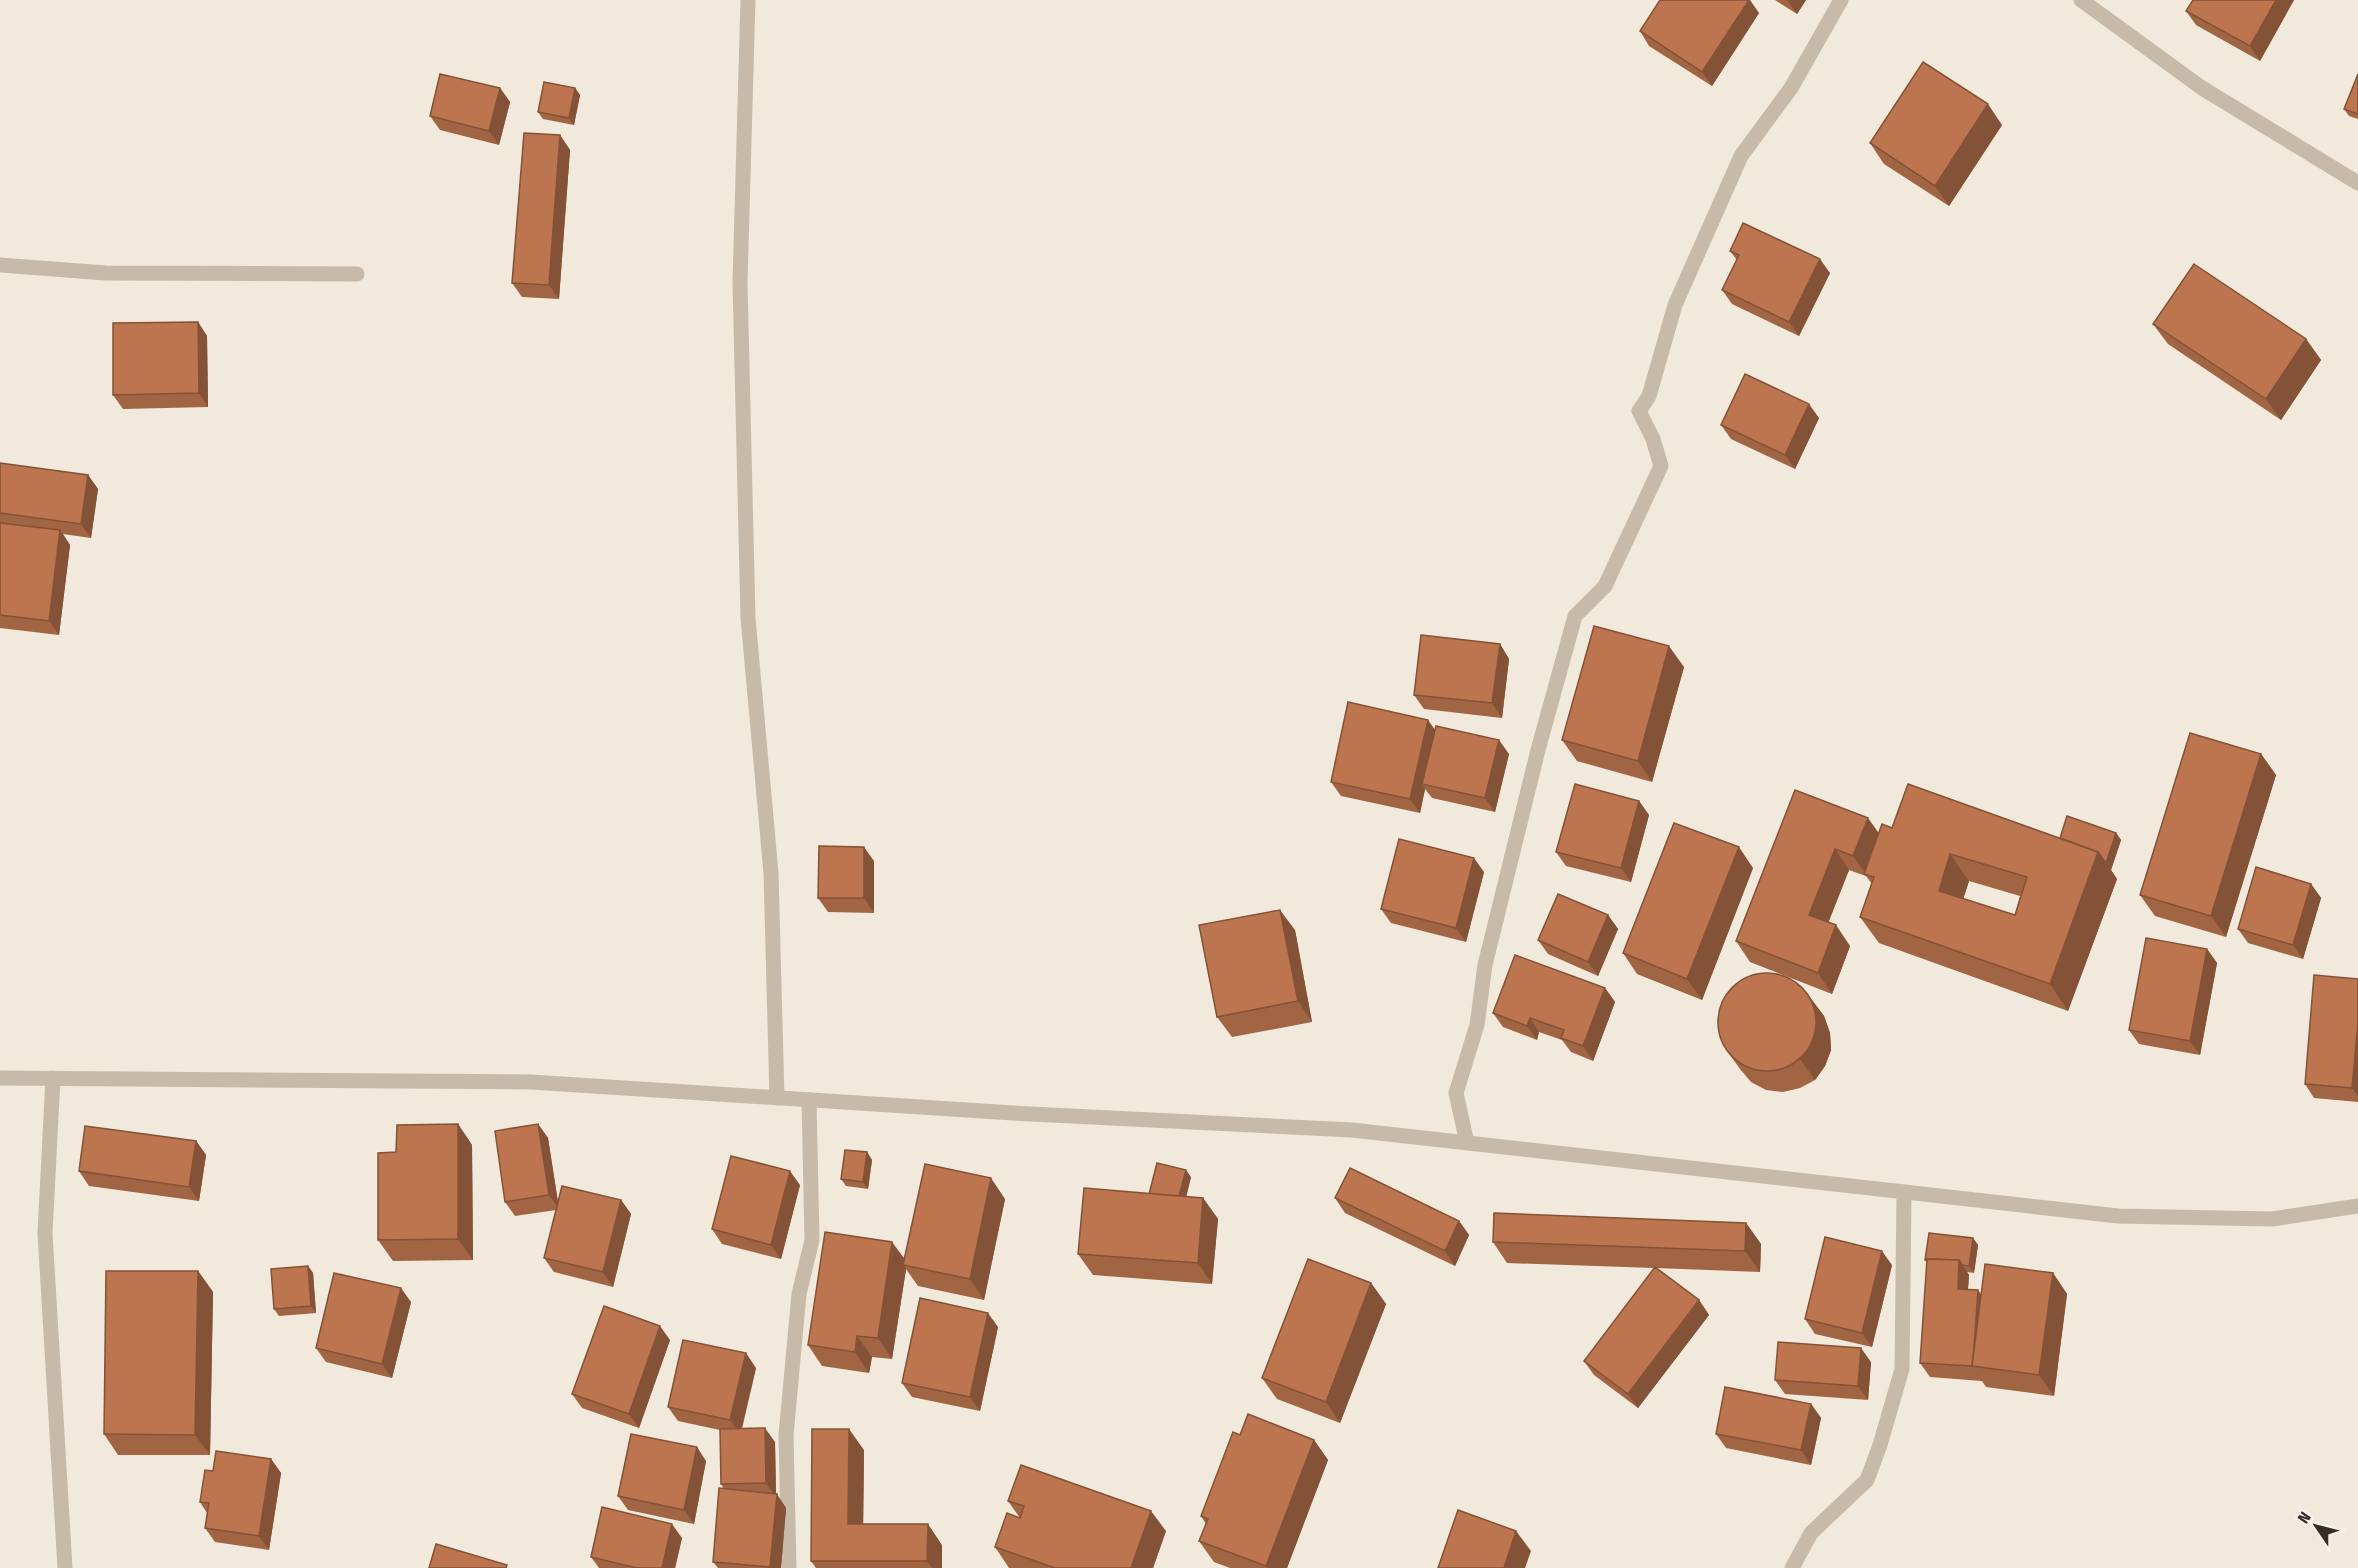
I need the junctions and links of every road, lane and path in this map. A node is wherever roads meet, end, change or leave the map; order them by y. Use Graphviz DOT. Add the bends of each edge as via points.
graph roads {
  1 [pos="747,0"];
  2 [pos="1841,0"];
  3 [pos="2081,0"];
  4 [pos="2358,183"];
  5 [pos="0,265"];
  6 [pos="357,274"];
  7 [pos="0,1078"];
  8 [pos="53,1078"];
  9 [pos="777,1098"];
  10 [pos="809,1100"];
  11 [pos="1467,1143"];
  12 [pos="1904,1192"];
  13 [pos="2358,1206"];
  14 [pos="66,1568"];
  15 [pos="789,1568"];
  16 [pos="1792,1568"];
  1 -- 9 [label="street" via="740,282 748,618 771,873"];
  2 -- 11 [label="street" via="1791,88 1741,156 1675,305 1649,396 1639,411 1661,466 1605,586 1575,616 1485,965 1477,1025 1456,1093"];
  3 -- 4 [label="street" via="2202,88"];
  5 -- 6 [label="street" via="106,273"];
  7 -- 8 [label="street"];
  8 -- 9 [label="street" via="531,1082"];
  8 -- 14 [label="street" via="45,1233"];
  9 -- 10 [label="street"];
  10 -- 11 [label="street" via="1352,1130"];
  10 -- 15 [label="street" via="812,1240 799,1294 786,1435"];
  11 -- 12 [label="street"];
  12 -- 13 [label="street" via="2118,1216 2272,1219"];
  12 -- 16 [label="street" via="1902,1369 1880,1445 1867,1480 1811,1533"];
}
